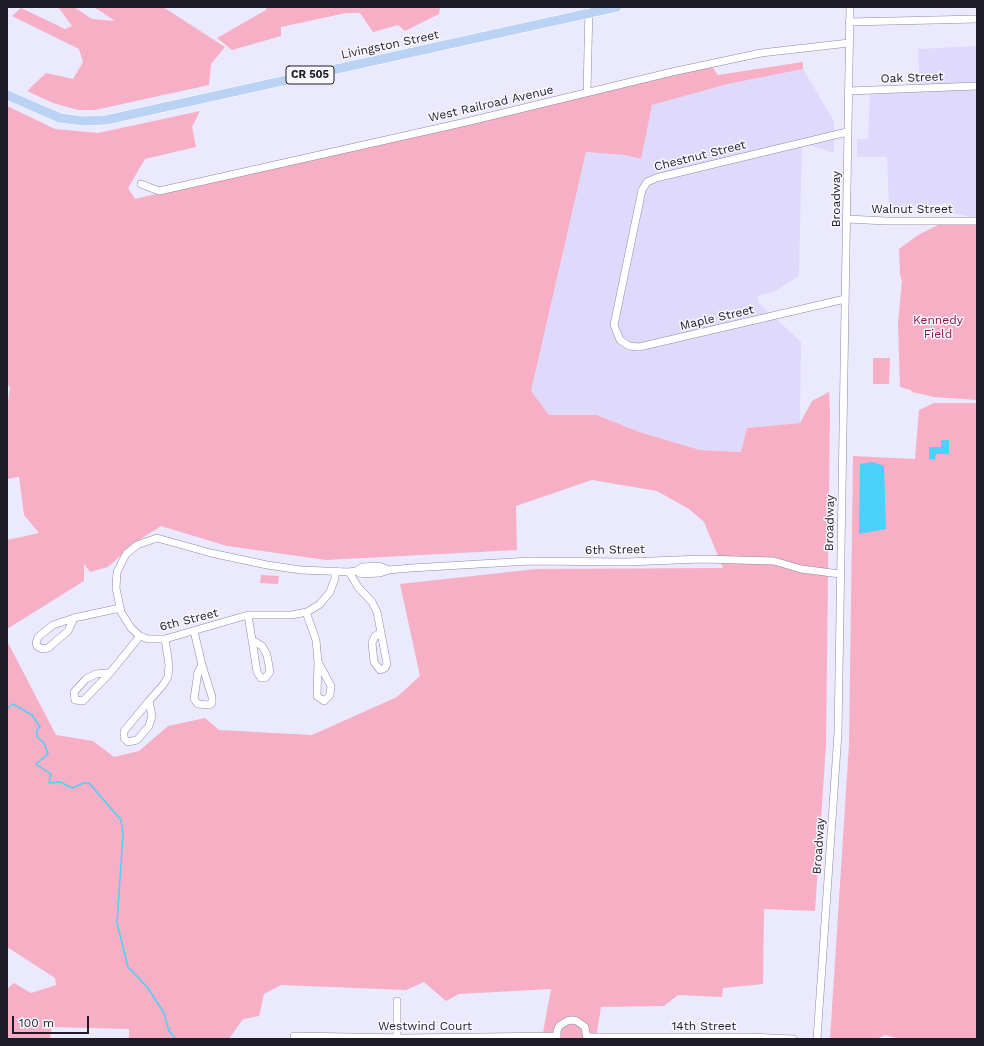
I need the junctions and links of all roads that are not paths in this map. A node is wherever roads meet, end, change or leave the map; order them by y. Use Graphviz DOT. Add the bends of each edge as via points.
graph roads {
  1 [pos="617,7"];
  2 [pos="850,7"];
  3 [pos="589,10"];
  4 [pos="977,19"];
  5 [pos="849,22"];
  6 [pos="849,43"];
  7 [pos="977,86"];
  8 [pos="848,91"];
  9 [pos="587,92"];
  10 [pos="7,95"];
  11 [pos="847,132"];
  12 [pos="141,184"];
  13 [pos="847,219"];
  14 [pos="977,221"];
  15 [pos="845,300"];
  16 [pos="615,317"];
  17 [pos="335,571"];
  18 [pos="352,571"];
  19 [pos="840,574"];
  20 [pos="120,608"];
  21 [pos="306,612"];
  22 [pos="248,616"];
  23 [pos="74,618"];
  24 [pos="194,631"];
  25 [pos="381,633"];
  26 [pos="140,636"];
  27 [pos="165,639"];
  28 [pos="252,640"];
  29 [pos="318,662"];
  30 [pos="202,665"];
  31 [pos="110,673"];
  32 [pos="149,701"];
  33 [pos="397,1001"];
  34 [pos="294,1036"];
  35 [pos="556,1037"];
  36 [pos="397,1038"];
  37 [pos="587,1038"];
  38 [pos="750,1038"];
  39 [pos="793,1039"];
  40 [pos="817,1039"];
  1 -- 3 [label="main road, Livingston Street / CR 505"];
  2 -- 5 [label="street, Broadway"];
  3 -- 9 [label="street"];
  3 -- 10 [label="main road, Livingston Street / CR 505" via="106,120 60,118"];
  4 -- 5 [label="street"];
  5 -- 6 [label="street, Broadway"];
  6 -- 8 [label="street, Broadway"];
  6 -- 9 [label="street, West Railroad Avenue" via="731,59"];
  7 -- 8 [label="street, Oak Street"];
  8 -- 11 [label="street, Broadway"];
  9 -- 12 [label="street, West Railroad Avenue" via="159,191"];
  11 -- 13 [label="street, Broadway"];
  11 -- 16 [label="street, Chestnut Street" via="648,182 642,190"];
  13 -- 14 [label="street, Walnut Street"];
  13 -- 15 [label="street, Broadway"];
  15 -- 16 [label="street, Maple Street" via="639,348 629,346 620,340 615,330"];
  15 -- 19 [label="street, Broadway"];
  17 -- 18 [label="street, 6th Street"];
  17 -- 20 [label="street, 6th Street" via="267,565 154,538 137,545 122,560 116,581"];
  17 -- 21 [label="street, 6th Street" via="330,592 320,604"];
  18 -- 19 [label="street, 6th Street" via="362,574 380,573 389,570 530,561 627,562 701,559 774,561 801,570"];
  18 -- 25 [label="street" via="358,587 376,609"];
  19 -- 40 [label="street, Broadway" via="838,733"];
  20 -- 23 [label="street"];
  20 -- 26 [label="street, 6th Street" via="127,623"];
  21 -- 22 [label="street, 6th Street"];
  21 -- 29 [label="street" via="318,647"];
  22 -- 24 [label="street, 6th Street"];
  22 -- 28 [label="street"];
  23 -- 23 [label="street" via="53,625 38,637 37,646 42,649 48,648 68,631"];
  24 -- 27 [label="street, 6th Street"];
  24 -- 30 [label="street"];
  26 -- 27 [label="street, 6th Street" via="148,639"];
  26 -- 31 [label="street"];
  27 -- 32 [label="street" via="168,677 164,686"];
  28 -- 28 [label="street" via="257,672 261,678 265,678 270,672 267,655 262,646"];
  29 -- 29 [label="street" via="317,696 324,701 330,695 331,686"];
  30 -- 30 [label="street" via="212,697 210,705 198,704 194,700 198,672"];
  31 -- 31 [label="street" via="83,701 75,700 74,692 86,680 96,674"];
  32 -- 32 [label="street" via="124,731 124,738 128,742 137,740 149,726 152,716"];
  33 -- 36 [label="street"];
  34 -- 36 [label="street, Westwind Court"];
  35 -- 36 [label="street, Westwind Court"];
  35 -- 37 [label="street" via="563,1023 572,1020 585,1027"];
  37 -- 38 [label="street, 14th Street"];
  38 -- 39 [label="street, 14th Street"];
}
